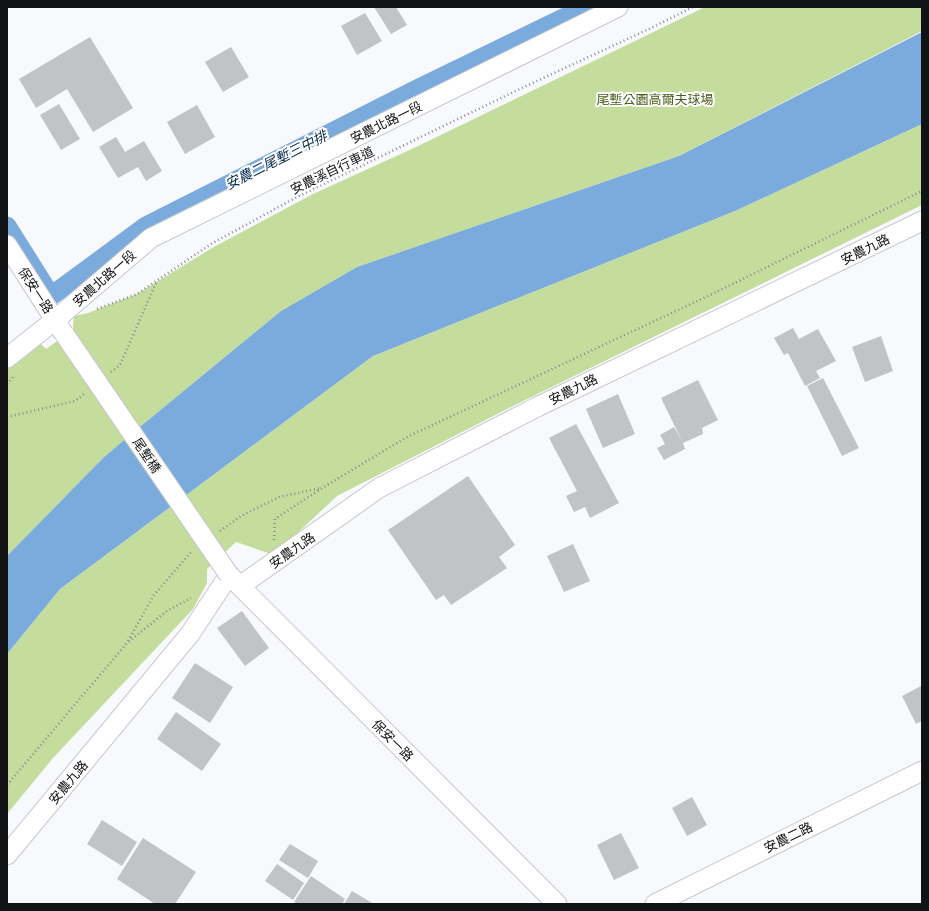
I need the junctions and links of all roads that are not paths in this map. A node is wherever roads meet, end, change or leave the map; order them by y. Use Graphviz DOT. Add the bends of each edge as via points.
graph roads {
  1 [pos="618,7"];
  2 [pos="922,221"];
  3 [pos="7,245"];
  4 [pos="60,328"];
  5 [pos="11,366"];
  6 [pos="234,581"];
  7 [pos="922,771"];
  8 [pos="7,855"];
  9 [pos="557,904"];
  10 [pos="655,904"];
  1 -- 4 [label="street, 安農北路一段" via="151,238"];
  2 -- 6 [label="street, 安農九路" via="544,403 379,488"];
  3 -- 4 [label="street, 保安一路"];
  4 -- 5 [label="street, 安農北路一段"];
  4 -- 6 [label="street, 尾塹橋, bridge"];
  6 -- 8 [label="street, 安農九路"];
  6 -- 9 [label="street, 保安一路"];
  7 -- 10 [label="street, 安農二路"];
}
